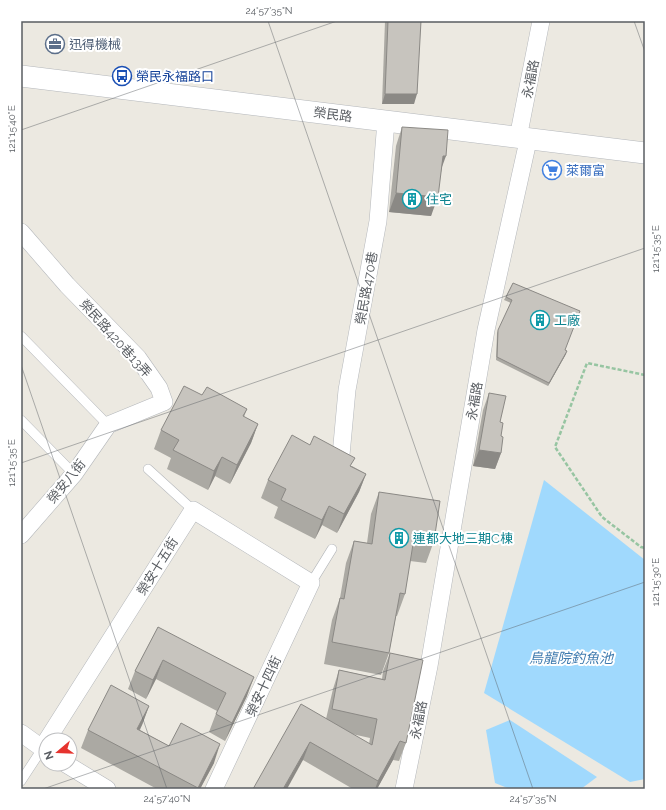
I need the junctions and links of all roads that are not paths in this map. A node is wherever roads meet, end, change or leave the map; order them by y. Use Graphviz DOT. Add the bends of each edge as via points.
graph roads {
  1 [pos="541,21"];
  2 [pos="21,76"];
  3 [pos="386,121"];
  4 [pos="518,138"];
  5 [pos="645,153"];
  6 [pos="21,232"];
  7 [pos="21,336"];
  8 [pos="21,420"];
  9 [pos="108,425"];
  10 [pos="342,455"];
  11 [pos="148,469"];
  12 [pos="74,474"];
  13 [pos="192,510"];
  14 [pos="21,535"];
  15 [pos="332,548"];
  16 [pos="311,583"];
  17 [pos="53,732"];
  18 [pos="21,733"];
  19 [pos="38,742"];
  20 [pos="38,755"];
  21 [pos="78,771"];
  22 [pos="21,780"];
  23 [pos="107,789"];
  24 [pos="214,789"];
  25 [pos="404,789"];
  1 -- 4 [label="street, 永福路"];
  2 -- 3 [label="street, 榮民路"];
  3 -- 4 [label="street, 榮民路"];
  3 -- 10 [label="street, 榮民路470巷" via="378,221 347,390"];
  4 -- 5 [label="street, 榮民路"];
  4 -- 25 [label="street, 永福路" via="528,141 486,330 429,666"];
  6 -- 9 [label="street, 榮民路420巷13弄" via="138,358 159,388 164,402"];
  7 -- 9 [label="lane"];
  8 -- 12 [label="lane"];
  9 -- 12 [label="street, 榮安八街"];
  11 -- 13 [label="lane"];
  12 -- 14 [label="street, 榮安八街"];
  13 -- 16 [label="street"];
  13 -- 17 [label="street, 榮安十五街"];
  15 -- 16 [label="lane"];
  16 -- 24 [label="street, 榮安十四街"];
  18 -- 19 [label="street"];
  20 -- 22 [label="lane"];
  21 -- 23 [label="street"];
}
